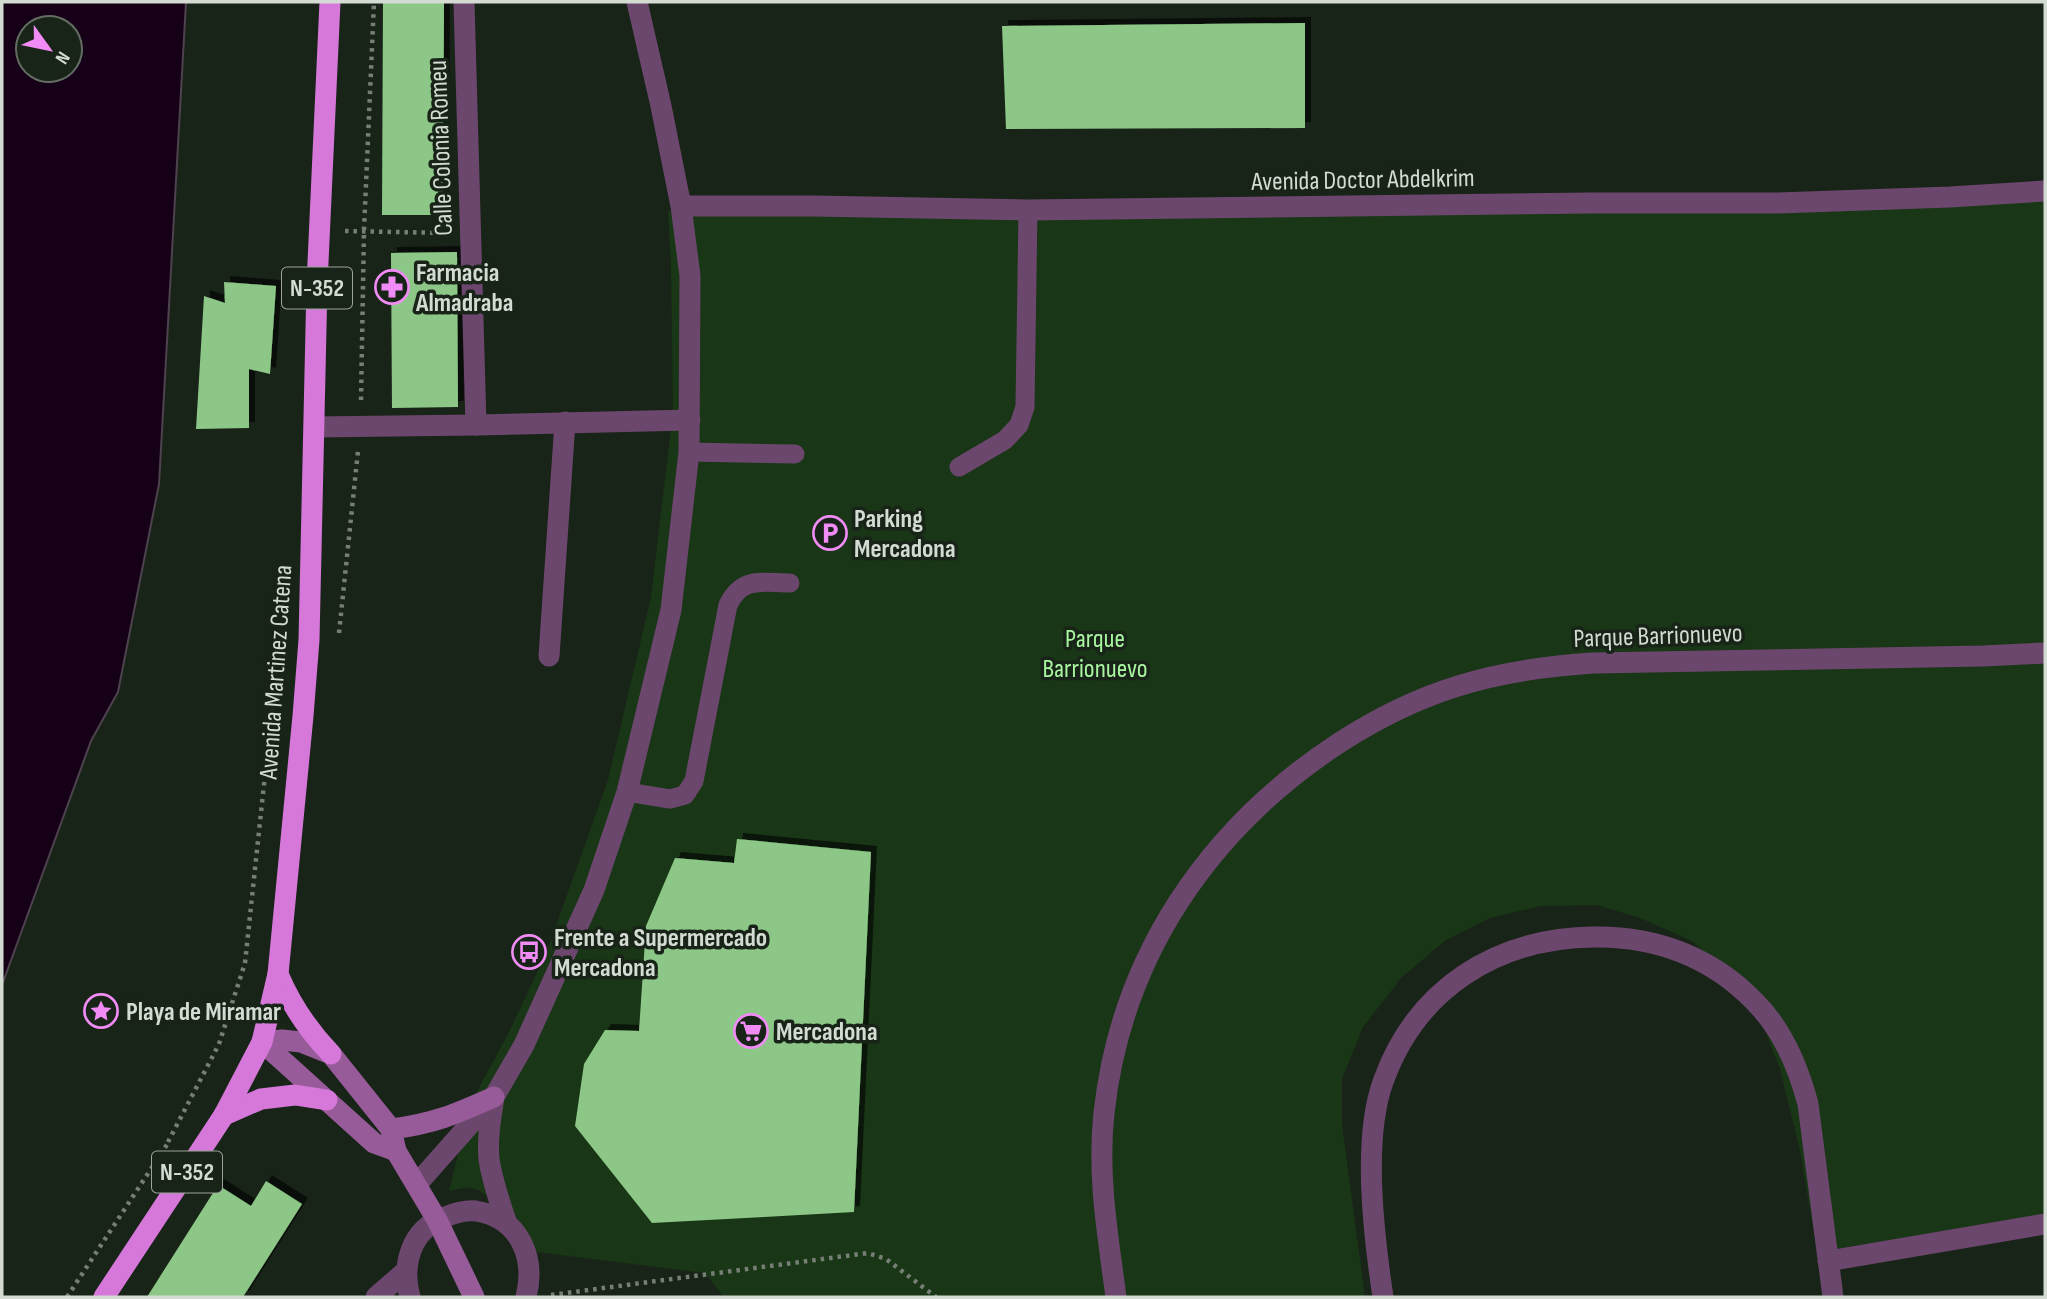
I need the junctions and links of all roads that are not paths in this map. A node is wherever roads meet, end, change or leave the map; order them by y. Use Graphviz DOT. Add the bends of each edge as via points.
graph roads {
  1 [pos="330,2"];
  2 [pos="464,2"];
  3 [pos="637,2"];
  4 [pos="2045,191"];
  5 [pos="681,206"];
  6 [pos="1028,210"];
  7 [pos="690,420"];
  8 [pos="565,422"];
  9 [pos="476,425"];
  10 [pos="314,427"];
  11 [pos="689,452"];
  12 [pos="795,454"];
  13 [pos="959,467"];
  14 [pos="790,583"];
  15 [pos="2045,653"];
  16 [pos="549,656"];
  17 [pos="627,792"];
  18 [pos="278,974"];
  19 [pos="262,1042"];
  20 [pos="331,1054"];
  21 [pos="494,1097"];
  22 [pos="327,1100"];
  23 [pos="224,1115"];
  24 [pos="391,1129"];
  25 [pos="396,1151"];
  26 [pos="417,1184"];
  27 [pos="437,1220"];
  28 [pos="507,1224"];
  29 [pos="2045,1224"];
  30 [pos="1828,1261"];
  31 [pos="406,1271"];
  32 [pos="104,1297"];
  33 [pos="376,1297"];
  34 [pos="410,1297"];
  35 [pos="474,1297"];
  36 [pos="526,1297"];
  37 [pos="1116,1297"];
  38 [pos="1383,1297"];
  39 [pos="1833,1297"];
  1 -- 10 [label="highway, Avenida Martinez Catena / N-352"];
  2 -- 9 [label="street, Calle Colonia Romeu"];
  3 -- 5 [label="street"];
  4 -- 6 [label="street, Avenida Doctor Abdelkrim" via="1778,203"];
  5 -- 6 [label="street, Avenida Doctor Abdelkrim"];
  5 -- 7 [label="street" via="690,276"];
  6 -- 13 [label="lane" via="1025,407 1019,425 1005,439"];
  7 -- 8 [label="street"];
  7 -- 11 [label="street"];
  8 -- 9 [label="street"];
  8 -- 16 [label="street"];
  9 -- 10 [label="street"];
  10 -- 18 [label="highway, Avenida Martinez Catena / N-352" via="309,640"];
  11 -- 12 [label="lane"];
  11 -- 17 [label="street" via="671,610"];
  14 -- 17 [label="lane" via="750,583 735,591 728,605 694,781 685,795 670,799"];
  15 -- 37 [label="street, Parque Barrionuevo" via="1546,666 1500,674 1419,700 1317,758 1250,814 1200,870 1170,914 1134,988 1110,1071 1104,1115 1103,1205"];
  17 -- 21 [label="street" via="594,890 524,1045"];
  18 -- 19 [label="highway, Avenida Martinez Catena / N-352"];
  18 -- 20 [label="highway" via="299,1016"];
  19 -- 20 [label="main road" via="301,1042"];
  19 -- 22 [label="main road"];
  19 -- 23 [label="highway, Avenida Martinez Catena / N-352"];
  20 -- 24 [label="main road"];
  21 -- 24 [label="main road" via="443,1119"];
  21 -- 26 [label="street"];
  21 -- 28 [label="street" via="489,1156"];
  22 -- 23 [label="highway" via="295,1094 261,1099"];
  22 -- 25 [label="main road" via="374,1143"];
  23 -- 32 [label="highway, Avenida Martinez Catena / N-352"];
  24 -- 25 [label="main road"];
  25 -- 26 [label="main road"];
  26 -- 27 [label="main road"];
  27 -- 28 [label="street" via="476,1211"];
  27 -- 31 [label="street" via="416,1239"];
  27 -- 35 [label="main road"];
  28 -- 36 [label="street" via="526,1250 530,1283"];
  29 -- 30 [label="street"];
  30 -- 38 [label="street" via="1801,1076 1757,1003 1709,965 1681,951 1618,937 1559,939 1505,952 1456,980 1411,1026 1394,1054 1382,1084 1371,1149"];
  30 -- 39 [label="street"];
  31 -- 33 [label="street"];
  31 -- 34 [label="street"];
}
